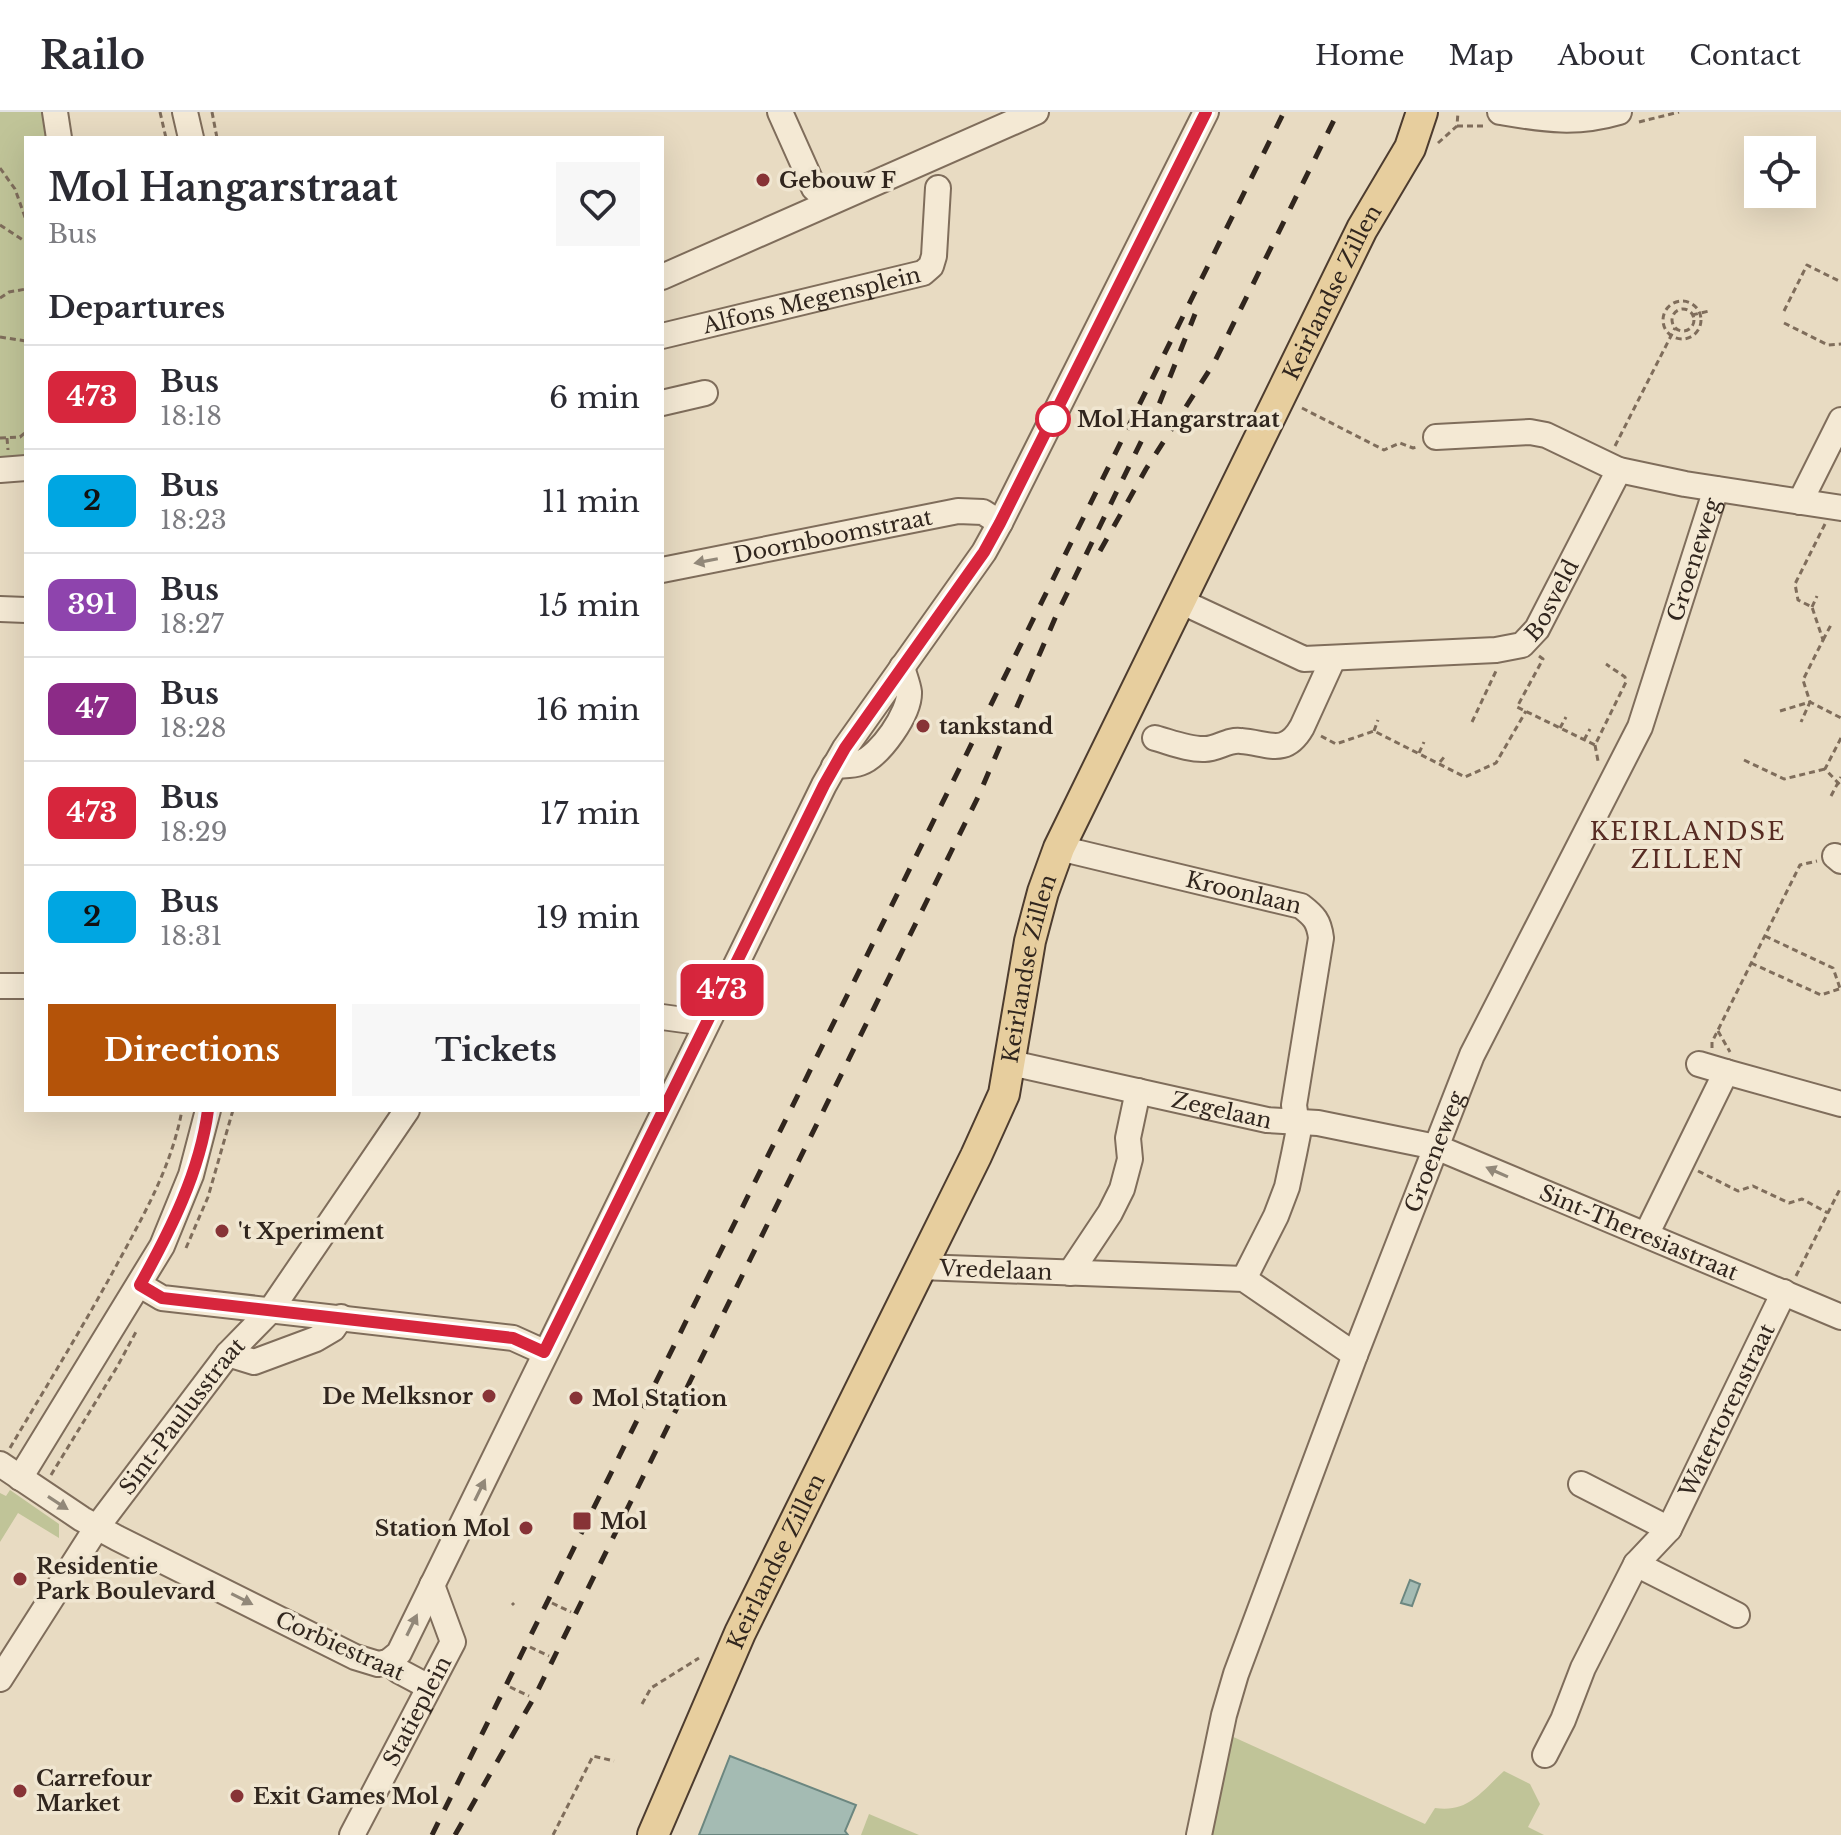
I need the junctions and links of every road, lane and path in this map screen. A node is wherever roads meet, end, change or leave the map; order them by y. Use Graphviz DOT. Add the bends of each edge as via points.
graph roads {
  1 [pos="55,112"];
  2 [pos="160,112"];
  3 [pos="185,112"];
  4 [pos="212,112"];
  5 [pos="780,112"];
  6 [pos="1036,112"];
  7 [pos="1206,112"];
  8 [pos="1422,112"];
  9 [pos="1500,112"];
  10 [pos="1619,112"];
  11 [pos="59,136"];
  12 [pos="166,136"];
  13 [pos="191,136"];
  14 [pos="217,136"];
  15 [pos="0,168"];
  16 [pos="938,188"];
  17 [pos="829,202"];
  18 [pos="24,214"];
  19 [pos="0,225"];
  20 [pos="24,241"];
  21 [pos="664,276"];
  22 [pos="1841,282"];
  23 [pos="24,289"];
  24 [pos="0,298"];
  25 [pos="1709,311"];
  26 [pos="1784,311"];
  27 [pos="1699,313"];
  28 [pos="1692,315"];
  29 [pos="1784,323"];
  30 [pos="1675,328"];
  31 [pos="1670,335"];
  32 [pos="664,336"];
  33 [pos="0,339"];
  34 [pos="24,341"];
  35 [pos="1841,344"];
  36 [pos="705,393"];
  37 [pos="1280,398"];
  38 [pos="664,403"];
  39 [pos="1841,420"];
  40 [pos="24,434"];
  41 [pos="1436,437"];
  42 [pos="0,438"];
  43 [pos="1612,466"];
  44 [pos="24,468"];
  45 [pos="0,470"];
  46 [pos="1716,489"];
  47 [pos="1800,502"];
  48 [pos="1838,507"];
  49 [pos="1000,523"];
  50 [pos="664,570"];
  51 [pos="1817,596"];
  52 [pos="1180,601"];
  53 [pos="1812,607"];
  54 [pos="0,609"];
  55 [pos="24,610"];
  56 [pos="1832,623"];
  57 [pos="1823,640"];
  58 [pos="1522,645"];
  59 [pos="1496,650"];
  60 [pos="1333,659"];
  61 [pos="1606,664"];
  62 [pos="1810,702"];
  63 [pos="1526,711"];
  64 [pos="1780,711"];
  65 [pos="1566,717"];
  66 [pos="1841,718"];
  67 [pos="1378,720"];
  68 [pos="1472,722"];
  69 [pos="1801,722"];
  70 [pos="1302,727"];
  71 [pos="1560,728"];
  72 [pos="1590,729"];
  73 [pos="1374,731"];
  74 [pos="1155,738"];
  75 [pos="1841,738"];
  76 [pos="1584,740"];
  77 [pos="1424,742"];
  78 [pos="1419,753"];
  79 [pos="1445,756"];
  80 [pos="1744,760"];
  81 [pos="1440,762"];
  82 [pos="1825,769"];
  83 [pos="1841,777"];
  84 [pos="1839,785"];
  85 [pos="1831,796"];
  86 [pos="1059,848"];
  87 [pos="1838,858"];
  88 [pos="1765,936"];
  89 [pos="1751,963"];
  90 [pos="0,986"];
  91 [pos="24,986"];
  92 [pos="1840,990"];
  93 [pos="664,1017"];
  94 [pos="706,1023"];
  95 [pos="1011,1063"];
  96 [pos="1711,1068"];
  97 [pos="1147,1093"];
  98 [pos="1841,1104"];
  99 [pos="664,1108"];
  100 [pos="182,1112"];
  101 [pos="207,1112"];
  102 [pos="406,1112"];
  103 [pos="662,1112"];
  104 [pos="1297,1121"];
  105 [pos="1436,1147"];
  106 [pos="1681,1162"];
  107 [pos="1841,1187"];
  108 [pos="1110,1213"];
  109 [pos="1828,1213"];
  110 [pos="1647,1233"];
  111 [pos="920,1267"];
  112 [pos="1070,1273"];
  113 [pos="1098,1274"];
  114 [pos="1244,1279"];
  115 [pos="140,1285"];
  116 [pos="1785,1293"];
  117 [pos="270,1311"];
  118 [pos="341,1317"];
  119 [pos="1841,1317"];
  120 [pos="544,1352"];
  121 [pos="228,1354"];
  122 [pos="1355,1355"];
  123 [pos="7,1469"];
  124 [pos="1581,1484"];
  125 [pos="97,1527"];
  126 [pos="1669,1529"];
  127 [pos="1636,1564"];
  128 [pos="432,1585"];
  129 [pos="552,1603"];
  130 [pos="561,1607"];
  131 [pos="571,1612"];
  132 [pos="558,1613"];
  133 [pos="1737,1615"];
  134 [pos="530,1647"];
  135 [pos="541,1652"];
  136 [pos="549,1656"];
  137 [pos="538,1658"];
  138 [pos="699,1658"];
  139 [pos="388,1662"];
  140 [pos="0,1679"];
  141 [pos="517,1683"];
  142 [pos="429,1687"];
  143 [pos="529,1696"];
  144 [pos="642,1704"];
  145 [pos="1545,1755"];
  146 [pos="614,1761"];
  147 [pos="352,1835"];
  148 [pos="553,1835"];
  149 [pos="653,1835"];
  150 [pos="1199,1835"];
  1 -- 11 [label="street"];
  2 -- 12 [label="path"];
  3 -- 13 [label="street"];
  4 -- 14 [label="path"];
  5 -- 17 [label="street" via="814,188"];
  6 -- 17 [label="street"];
  7 -- 49 [label="street"];
  8 -- 37 [label="main road, Keirlandse Zillen" via="1410,148 1362,229"];
  9 -- 10 [label="street" via="1555,121"];
  15 -- 18 [label="path"];
  16 -- 32 [label="street, Alfons Megensplein" via="934,256 923,273"];
  17 -- 21 [label="street"];
  19 -- 20 [label="path"];
  22 -- 26 [label="path" via="1807,265"];
  23 -- 24 [label="path"];
  25 -- 27 [label="path"];
  27 -- 28 [label="path"];
  27 -- 31 [label="path" via="1694,334 1683,339"];
  27 -- 31 [label="path" via="1690,303 1672,304 1663,320"];
  28 -- 30 [label="path" via="1688,329"];
  28 -- 30 [label="path" via="1676,312"];
  29 -- 35 [label="path" via="1828,345"];
  30 -- 31 [label="path"];
  31 -- 43 [label="path"];
  33 -- 34 [label="path"];
  36 -- 38 [label="street"];
  37 -- 41 [label="path" via="1384,450 1400,443 1413,448"];
  37 -- 52 [label="main road, Keirlandse Zillen"];
  39 -- 47 [label="street"];
  40 -- 42 [label="path"];
  41 -- 43 [label="street" via="1530,432"];
  43 -- 46 [label="street"];
  43 -- 58 [label="street, Bosveld" via="1537,629"];
  44 -- 45 [label="street"];
  46 -- 47 [label="street"];
  46 -- 105 [label="street, Groeneweg" via="1640,727 1472,1055"];
  47 -- 48 [label="street"];
  48 -- 53 [label="path" via="1795,584 1798,600"];
  49 -- 50 [label="street, Doornboomstraat, one-way" via="983,512 958,511"];
  49 -- 94 [label="street" via="834,766"];
  51 -- 53 [label="path"];
  52 -- 60 [label="street, Bosveld" via="1293,656"];
  52 -- 86 [label="main road, Keirlandse Zillen"];
  53 -- 57 [label="path"];
  54 -- 55 [label="street"];
  56 -- 57 [label="path"];
  57 -- 62 [label="path" via="1803,680"];
  58 -- 59 [label="street, Bosveld"];
  58 -- 63 [label="path" via="1543,659 1517,707"];
  59 -- 60 [label="street, Bosveld"];
  59 -- 68 [label="path" via="1497,669"];
  60 -- 70 [label="street"];
  61 -- 76 [label="path" via="1626,682 1595,745"];
  62 -- 64 [label="path"];
  62 -- 66 [label="path"];
  62 -- 69 [label="path"];
  63 -- 71 [label="path"];
  63 -- 81 [label="path" via="1496,763 1465,777"];
  65 -- 71 [label="path"];
  67 -- 73 [label="path"];
  70 -- 73 [label="path" via="1336,744"];
  70 -- 74 [label="street" via="1284,745 1269,747 1238,740 1204,749"];
  71 -- 76 [label="path"];
  72 -- 76 [label="path"];
  73 -- 78 [label="path"];
  75 -- 82 [label="path"];
  77 -- 78 [label="path"];
  78 -- 81 [label="path"];
  79 -- 81 [label="path"];
  80 -- 82 [label="path" via="1784,779"];
  82 -- 84 [label="path"];
  83 -- 84 [label="path"];
  84 -- 85 [label="path"];
  86 -- 95 [label="main road, Keirlandse Zillen" via="1030,941"];
  86 -- 104 [label="street, Kroonlaan" via="1301,906 1316,918 1321,938 1294,1105"];
  87 -- 88 [label="path" via="1800,865"];
  88 -- 89 [label="path"];
  88 -- 92 [label="path" via="1833,968"];
  89 -- 92 [label="path" via="1821,995"];
  89 -- 96 [label="path" via="1712,1042"];
  90 -- 91 [label="street"];
  93 -- 94 [label="street"];
  94 -- 99 [label="street"];
  95 -- 97 [label="street, Zegelaan"];
  95 -- 111 [label="main road, Keirlandse Zillen" via="993,1122"];
  96 -- 98 [label="street"];
  96 -- 106 [label="street"];
  97 -- 104 [label="street, Zegelaan" via="1267,1120"];
  97 -- 108 [label="street, Vredelaan" via="1140,1146"];
  100 -- 123 [label="path" via="157,1192"];
  101 -- 115 [label="street" via="174,1221"];
  102 -- 117 [label="street, Sint-Paulusstraat"];
  103 -- 120 [label="street"];
  104 -- 105 [label="street, Zegelaan"];
  104 -- 114 [label="street" via="1287,1187"];
  110 -- 105 [label="street, Sint-Theresiastraat, one-way"];
  105 -- 122 [label="street, Groeneweg"];
  106 -- 109 [label="path" via="1738,1191 1753,1186 1789,1203 1802,1199"];
  106 -- 110 [label="street"];
  107 -- 109 [label="path"];
  108 -- 112 [label="street, Vredelaan"];
  108 -- 113 [label="street, Vredelaan"];
  109 -- 116 [label="path"];
  110 -- 116 [label="street, Sint-Theresiastraat"];
  111 -- 112 [label="street, Vredelaan"];
  111 -- 149 [label="main road, Keirlandse Zillen" via="740,1633"];
  112 -- 113 [label="street, Vredelaan"];
  113 -- 114 [label="street, Vredelaan"];
  114 -- 122 [label="street"];
  115 -- 117 [label="street" via="162,1298"];
  115 -- 123 [label="street"];
  116 -- 119 [label="street, Sint-Theresiastraat"];
  116 -- 126 [label="street, Watertorenstraat"];
  117 -- 118 [label="street"];
  117 -- 121 [label="street, Sint-Paulusstraat"];
  118 -- 120 [label="street" via="513,1338"];
  118 -- 121 [label="street" via="316,1339 254,1362"];
  128 -- 120 [label="street, one-way"];
  121 -- 125 [label="street, Sint-Paulusstraat"];
  122 -- 150 [label="street, Groeneweg" via="1236,1674"];
  123 -- 125 [label="street, Corbiestraat, one-way"];
  124 -- 126 [label="street"];
  125 -- 139 [label="street, Corbiestraat, one-way" via="355,1657"];
  125 -- 140 [label="street, Sint-Paulusstraat"];
  126 -- 127 [label="street, Watertorenstraat"];
  127 -- 133 [label="street"];
  127 -- 145 [label="street, Watertorenstraat"];
  139 -- 128 [label="street, one-way" via="399,1653"];
  128 -- 142 [label="street, Statieplein" via="453,1642"];
  129 -- 130 [label="path"];
  130 -- 131 [label="path"];
  130 -- 132 [label="path"];
  134 -- 135 [label="path"];
  135 -- 136 [label="path"];
  135 -- 137 [label="path"];
  138 -- 144 [label="path" via="651,1688"];
  139 -- 142 [label="street, Corbiestraat"];
  141 -- 143 [label="path" via="512,1688"];
  142 -- 147 [label="street, Statieplein"];
  146 -- 148 [label="path" via="593,1756"];
}
